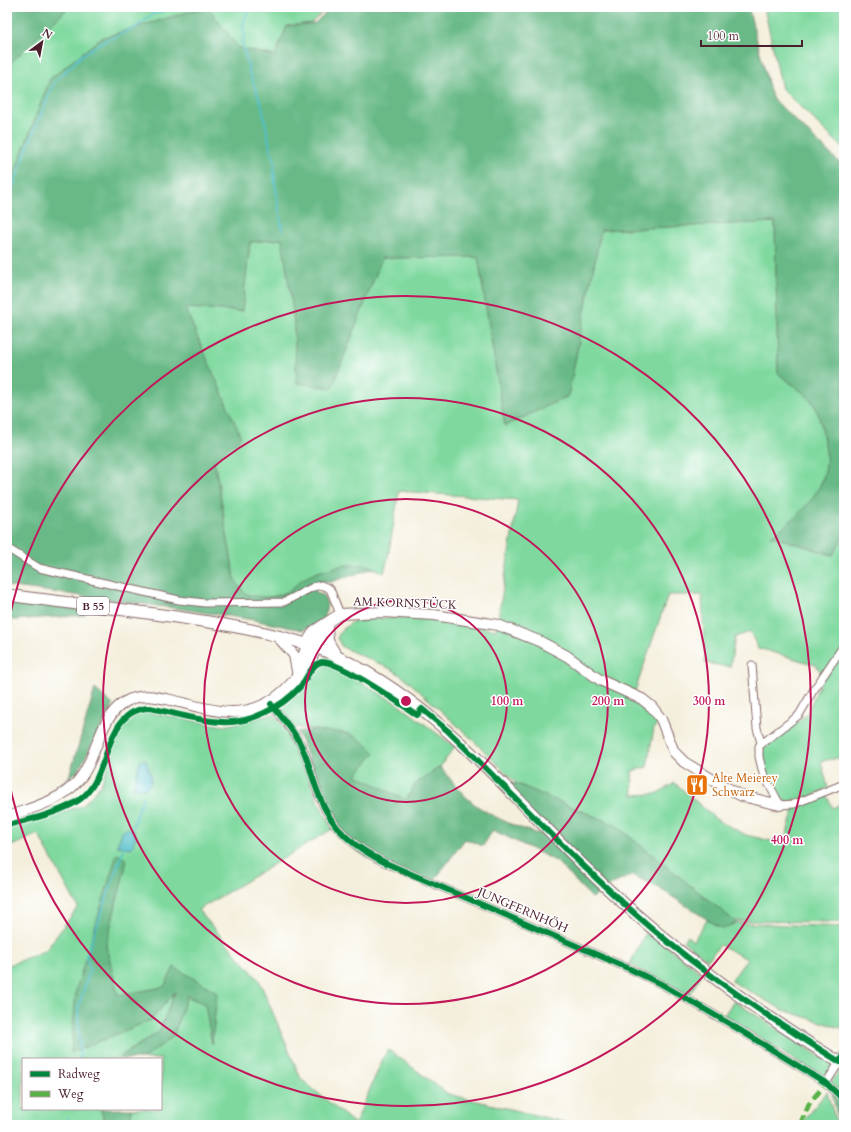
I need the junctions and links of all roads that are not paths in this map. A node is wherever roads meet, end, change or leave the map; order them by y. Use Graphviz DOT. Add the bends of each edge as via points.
graph roads {
  1 [pos="7,548"];
  2 [pos="7,595"];
  3 [pos="340,614"];
  4 [pos="326,623"];
  5 [pos="277,636"];
  6 [pos="844,645"];
  7 [pos="311,646"];
  8 [pos="338,658"];
  9 [pos="752,665"];
  10 [pos="296,677"];
  11 [pos="270,703"];
  12 [pos="761,743"];
  13 [pos="844,784"];
  14 [pos="780,805"];
  15 [pos="7,817"];
  16 [pos="843,1061"];
  17 [pos="826,1083"];
  18 [pos="844,1100"];
  1 -- 3 [label="street" via="40,568 205,604 284,602 321,585 330,589"];
  2 -- 5 [label="main road, B 55" via="178,617"];
  3 -- 4 [label="street, AM KORNSTÜCK"];
  3 -- 14 [label="street, AM KORNSTÜCK" via="383,612 467,619 498,625 539,641 567,656 600,680 634,694 652,707 661,719 674,752 684,762 742,796"];
  4 -- 7 [label="street, AM KORNSTÜCK" via="314,631"];
  4 -- 8 [label="street" via="328,642"];
  5 -- 7 [label="main road, B 55"];
  5 -- 10 [label="street" via="294,654"];
  6 -- 12 [label="street" via="799,716"];
  7 -- 8 [label="main road, B 55"];
  7 -- 10 [label="street, AM KORNSTÜCK"];
  8 -- 16 [label="main road, B 55" via="402,695 448,732 608,889 710,976 778,1024"];
  9 -- 12 [label="street" via="757,728"];
  10 -- 11 [label="street" via="285,691"];
  11 -- 15 [label="street" via="250,710 232,712 152,696 131,699 110,717 90,761 77,782 56,797"];
  11 -- 17 [label="street, JUNGFERNHÖH" via="301,746 328,815 346,838 358,848 388,864 663,985"];
  12 -- 14 [label="street" via="759,757 763,773"];
  13 -- 14 [label="street" via="794,804"];
  16 -- 17 [label="street"];
  17 -- 18 [label="street, JUNGFERNHÖH"];
}
